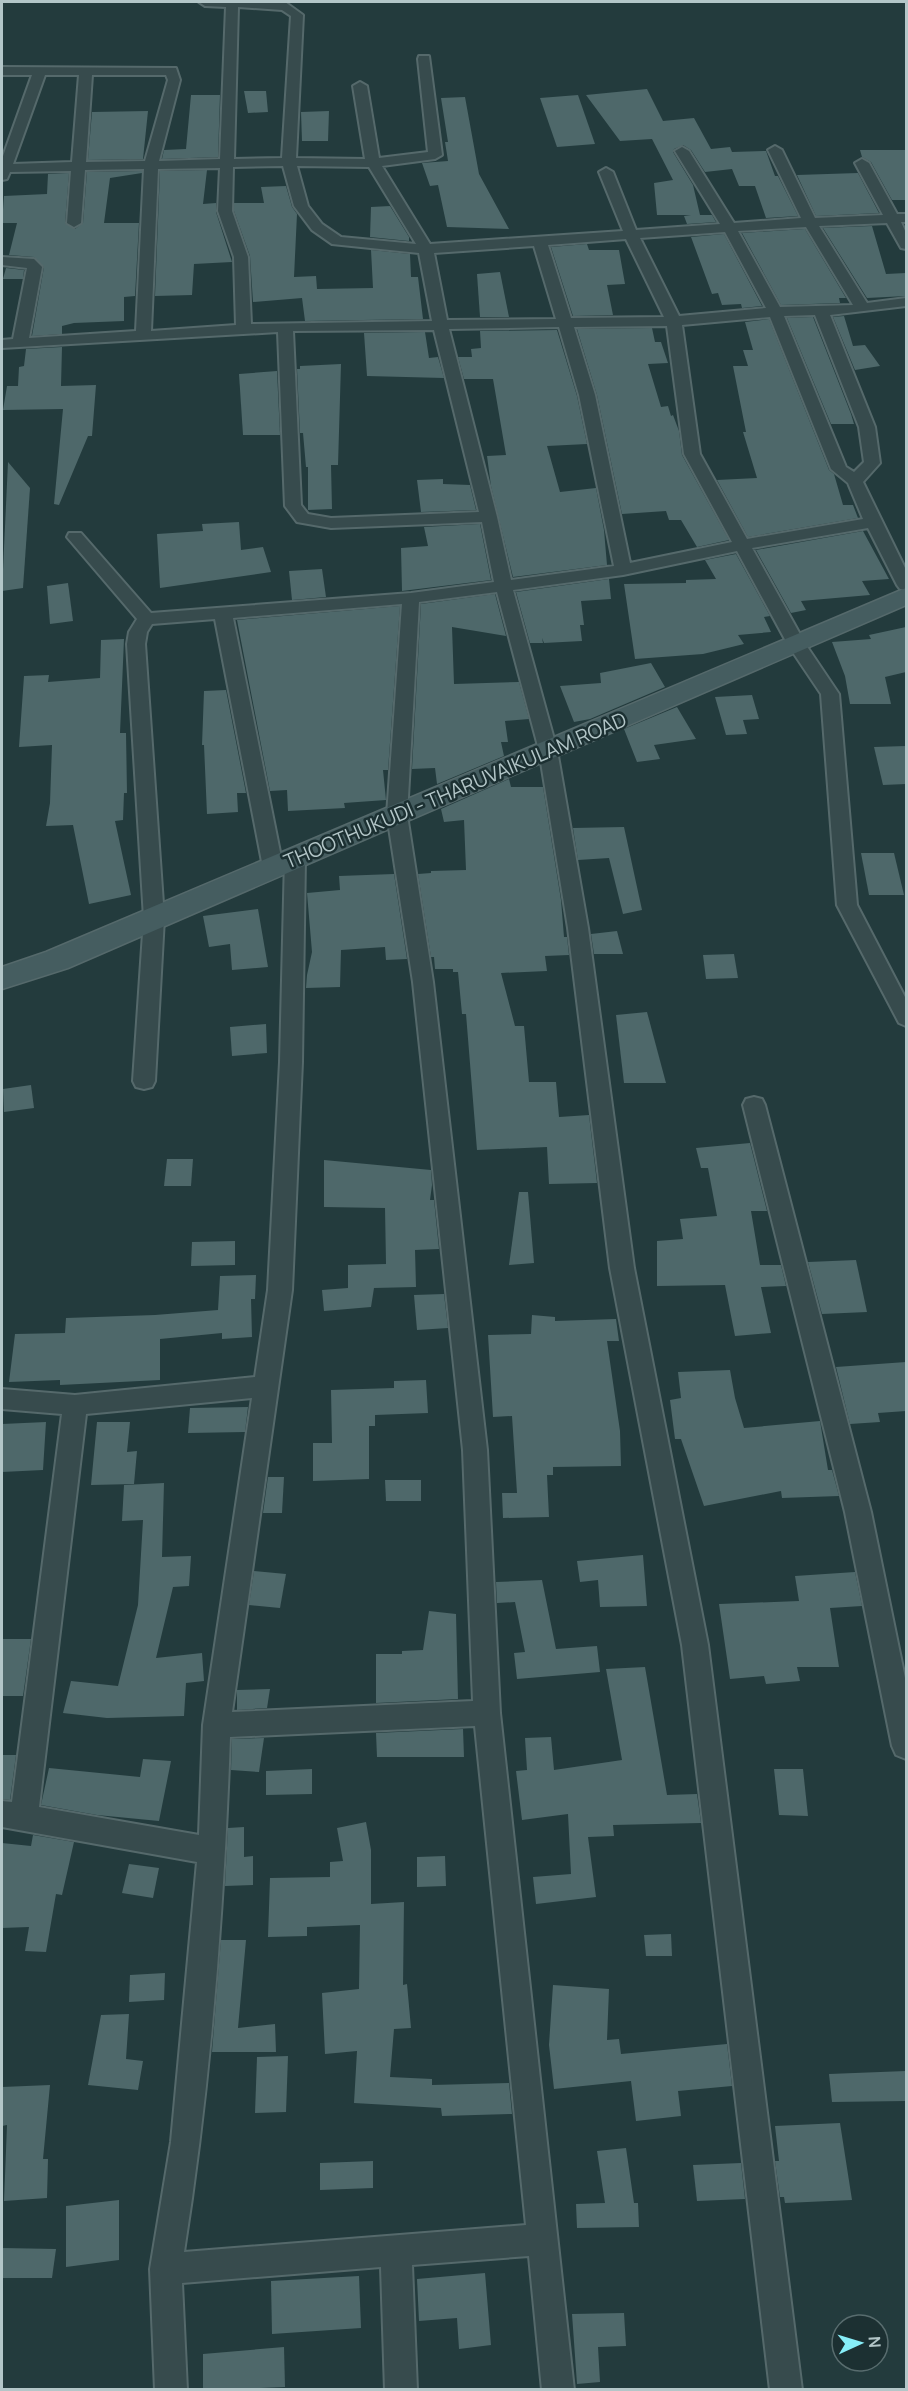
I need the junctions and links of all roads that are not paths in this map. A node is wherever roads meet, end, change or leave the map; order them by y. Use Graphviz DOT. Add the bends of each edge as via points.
graph roads {
  1 [pos="205,2"];
  2 [pos="232,2"];
  3 [pos="424,60"];
  4 [pos="2,71"];
  5 [pos="40,71"];
  6 [pos="86,71"];
  7 [pos="360,86"];
  8 [pos="775,150"];
  9 [pos="682,151"];
  10 [pos="289,162"];
  11 [pos="227,163"];
  12 [pos="862,163"];
  13 [pos="374,164"];
  14 [pos="151,165"];
  15 [pos="78,166"];
  16 [pos="2,171"];
  17 [pos="606,172"];
  18 [pos="890,218"];
  19 [pos="906,218"];
  20 [pos="810,222"];
  21 [pos="74,223"];
  22 [pos="729,227"];
  23 [pos="631,234"];
  24 [pos="539,240"];
  25 [pos="906,245"];
  26 [pos="426,249"];
  27 [pos="2,261"];
  28 [pos="906,302"];
  29 [pos="862,308"];
  30 [pos="821,311"];
  31 [pos="774,312"];
  32 [pos="674,321"];
  33 [pos="566,324"];
  34 [pos="440,325"];
  35 [pos="285,327"];
  36 [pos="244,329"];
  37 [pos="143,334"];
  38 [pos="20,343"];
  39 [pos="2,344"];
  40 [pos="855,481"];
  41 [pos="489,518"];
  42 [pos="873,522"];
  43 [pos="75,537"];
  44 [pos="742,545"];
  45 [pos="623,570"];
  46 [pos="906,585"];
  47 [pos="504,587"];
  48 [pos="906,596"];
  49 [pos="411,598"];
  50 [pos="223,613"];
  51 [pos="146,620"];
  52 [pos="796,645"];
  53 [pos="548,750"];
  54 [pos="397,815"];
  55 [pos="284,863"];
  56 [pos="154,918"];
  57 [pos="2,978"];
  58 [pos="906,1018"];
  59 [pos="144,1081"];
  60 [pos="754,1105"];
  61 [pos="267,1386"];
  62 [pos="2,1400"];
  63 [pos="75,1405"];
  64 [pos="487,1713"];
  65 [pos="217,1725"];
  66 [pos="906,1746"];
  67 [pos="13,1816"];
  68 [pos="212,1851"];
  69 [pos="543,2239"];
  70 [pos="396,2250"];
  71 [pos="166,2269"];
  72 [pos="171,2390"];
  73 [pos="401,2390"];
  74 [pos="558,2390"];
  75 [pos="786,2390"];
  1 -- 2 [label="street"];
  2 -- 10 [label="street" via="285,6 297,15"];
  2 -- 11 [label="street"];
  3 -- 13 [label="street" via="435,155"];
  4 -- 5 [label="street"];
  5 -- 6 [label="street"];
  5 -- 16 [label="street"];
  6 -- 14 [label="street" via="171,71 174,80"];
  6 -- 15 [label="street"];
  7 -- 13 [label="street"];
  8 -- 20 [label="street"];
  9 -- 22 [label="street"];
  10 -- 11 [label="street"];
  10 -- 13 [label="street"];
  10 -- 26 [label="street" via="301,206 317,227 337,241"];
  11 -- 14 [label="street"];
  11 -- 36 [label="street" via="225,211 240,257"];
  12 -- 18 [label="street"];
  13 -- 26 [label="street"];
  14 -- 15 [label="street"];
  14 -- 37 [label="street"];
  15 -- 16 [label="street"];
  15 -- 21 [label="street"];
  17 -- 23 [label="street"];
  18 -- 19 [label="street"];
  18 -- 20 [label="street"];
  18 -- 25 [label="street"];
  20 -- 22 [label="street"];
  20 -- 29 [label="street"];
  22 -- 23 [label="street"];
  22 -- 31 [label="street"];
  23 -- 24 [label="street"];
  23 -- 32 [label="street"];
  24 -- 26 [label="street"];
  24 -- 33 [label="street"];
  26 -- 34 [label="street"];
  27 -- 38 [label="street" via="29,262 35,267"];
  28 -- 29 [label="street"];
  29 -- 30 [label="street"];
  30 -- 31 [label="street"];
  30 -- 40 [label="street" via="867,427 872,463"];
  31 -- 32 [label="street"];
  31 -- 40 [label="street" via="839,469"];
  32 -- 33 [label="street"];
  32 -- 44 [label="street" via="693,454"];
  33 -- 34 [label="street"];
  33 -- 45 [label="street" via="587,396"];
  34 -- 35 [label="street"];
  34 -- 41 [label="street"];
  35 -- 36 [label="street"];
  35 -- 41 [label="street" via="293,506 303,518 331,523"];
  36 -- 37 [label="street"];
  37 -- 38 [label="street"];
  38 -- 39 [label="street"];
  40 -- 42 [label="street"];
  41 -- 47 [label="street"];
  42 -- 44 [label="street"];
  42 -- 46 [label="street"];
  43 -- 51 [label="street"];
  44 -- 45 [label="street"];
  44 -- 52 [label="street"];
  45 -- 47 [label="street"];
  47 -- 49 [label="street"];
  47 -- 53 [label="street"];
  48 -- 52 [label="main road, THOOTHUKUDI - THARUVAIKULAM ROAD"];
  49 -- 50 [label="street"];
  49 -- 54 [label="street"];
  50 -- 51 [label="street"];
  50 -- 55 [label="street"];
  51 -- 56 [label="street" via="136,644"];
  52 -- 53 [label="main road, THOOTHUKUDI - THARUVAIKULAM ROAD"];
  52 -- 58 [label="street" via="830,694 847,905"];
  53 -- 54 [label="main road, THOOTHUKUDI - THARUVAIKULAM ROAD"];
  53 -- 75 [label="street" via="578,928 622,1268 696,1645"];
  54 -- 55 [label="main road, THOOTHUKUDI - THARUVAIKULAM ROAD"];
  54 -- 64 [label="street" via="423,982 475,1450"];
  55 -- 56 [label="main road, THOOTHUKUDI - THARUVAIKULAM ROAD"];
  55 -- 61 [label="street" via="291,1062 280,1290"];
  56 -- 57 [label="main road, THOOTHUKUDI - THARUVAIKULAM ROAD" via="57,960"];
  56 -- 59 [label="street"];
  60 -- 66 [label="street" via="858,1512"];
  61 -- 63 [label="street"];
  61 -- 65 [label="street"];
  62 -- 63 [label="street"];
  63 -- 67 [label="street"];
  64 -- 65 [label="street"];
  64 -- 69 [label="street"];
  65 -- 68 [label="street"];
  67 -- 68 [label="street"];
  68 -- 71 [label="street" via="186,2142"];
  69 -- 70 [label="street"];
  69 -- 74 [label="street"];
  70 -- 71 [label="street"];
  70 -- 73 [label="street"];
  71 -- 72 [label="street"];
}
